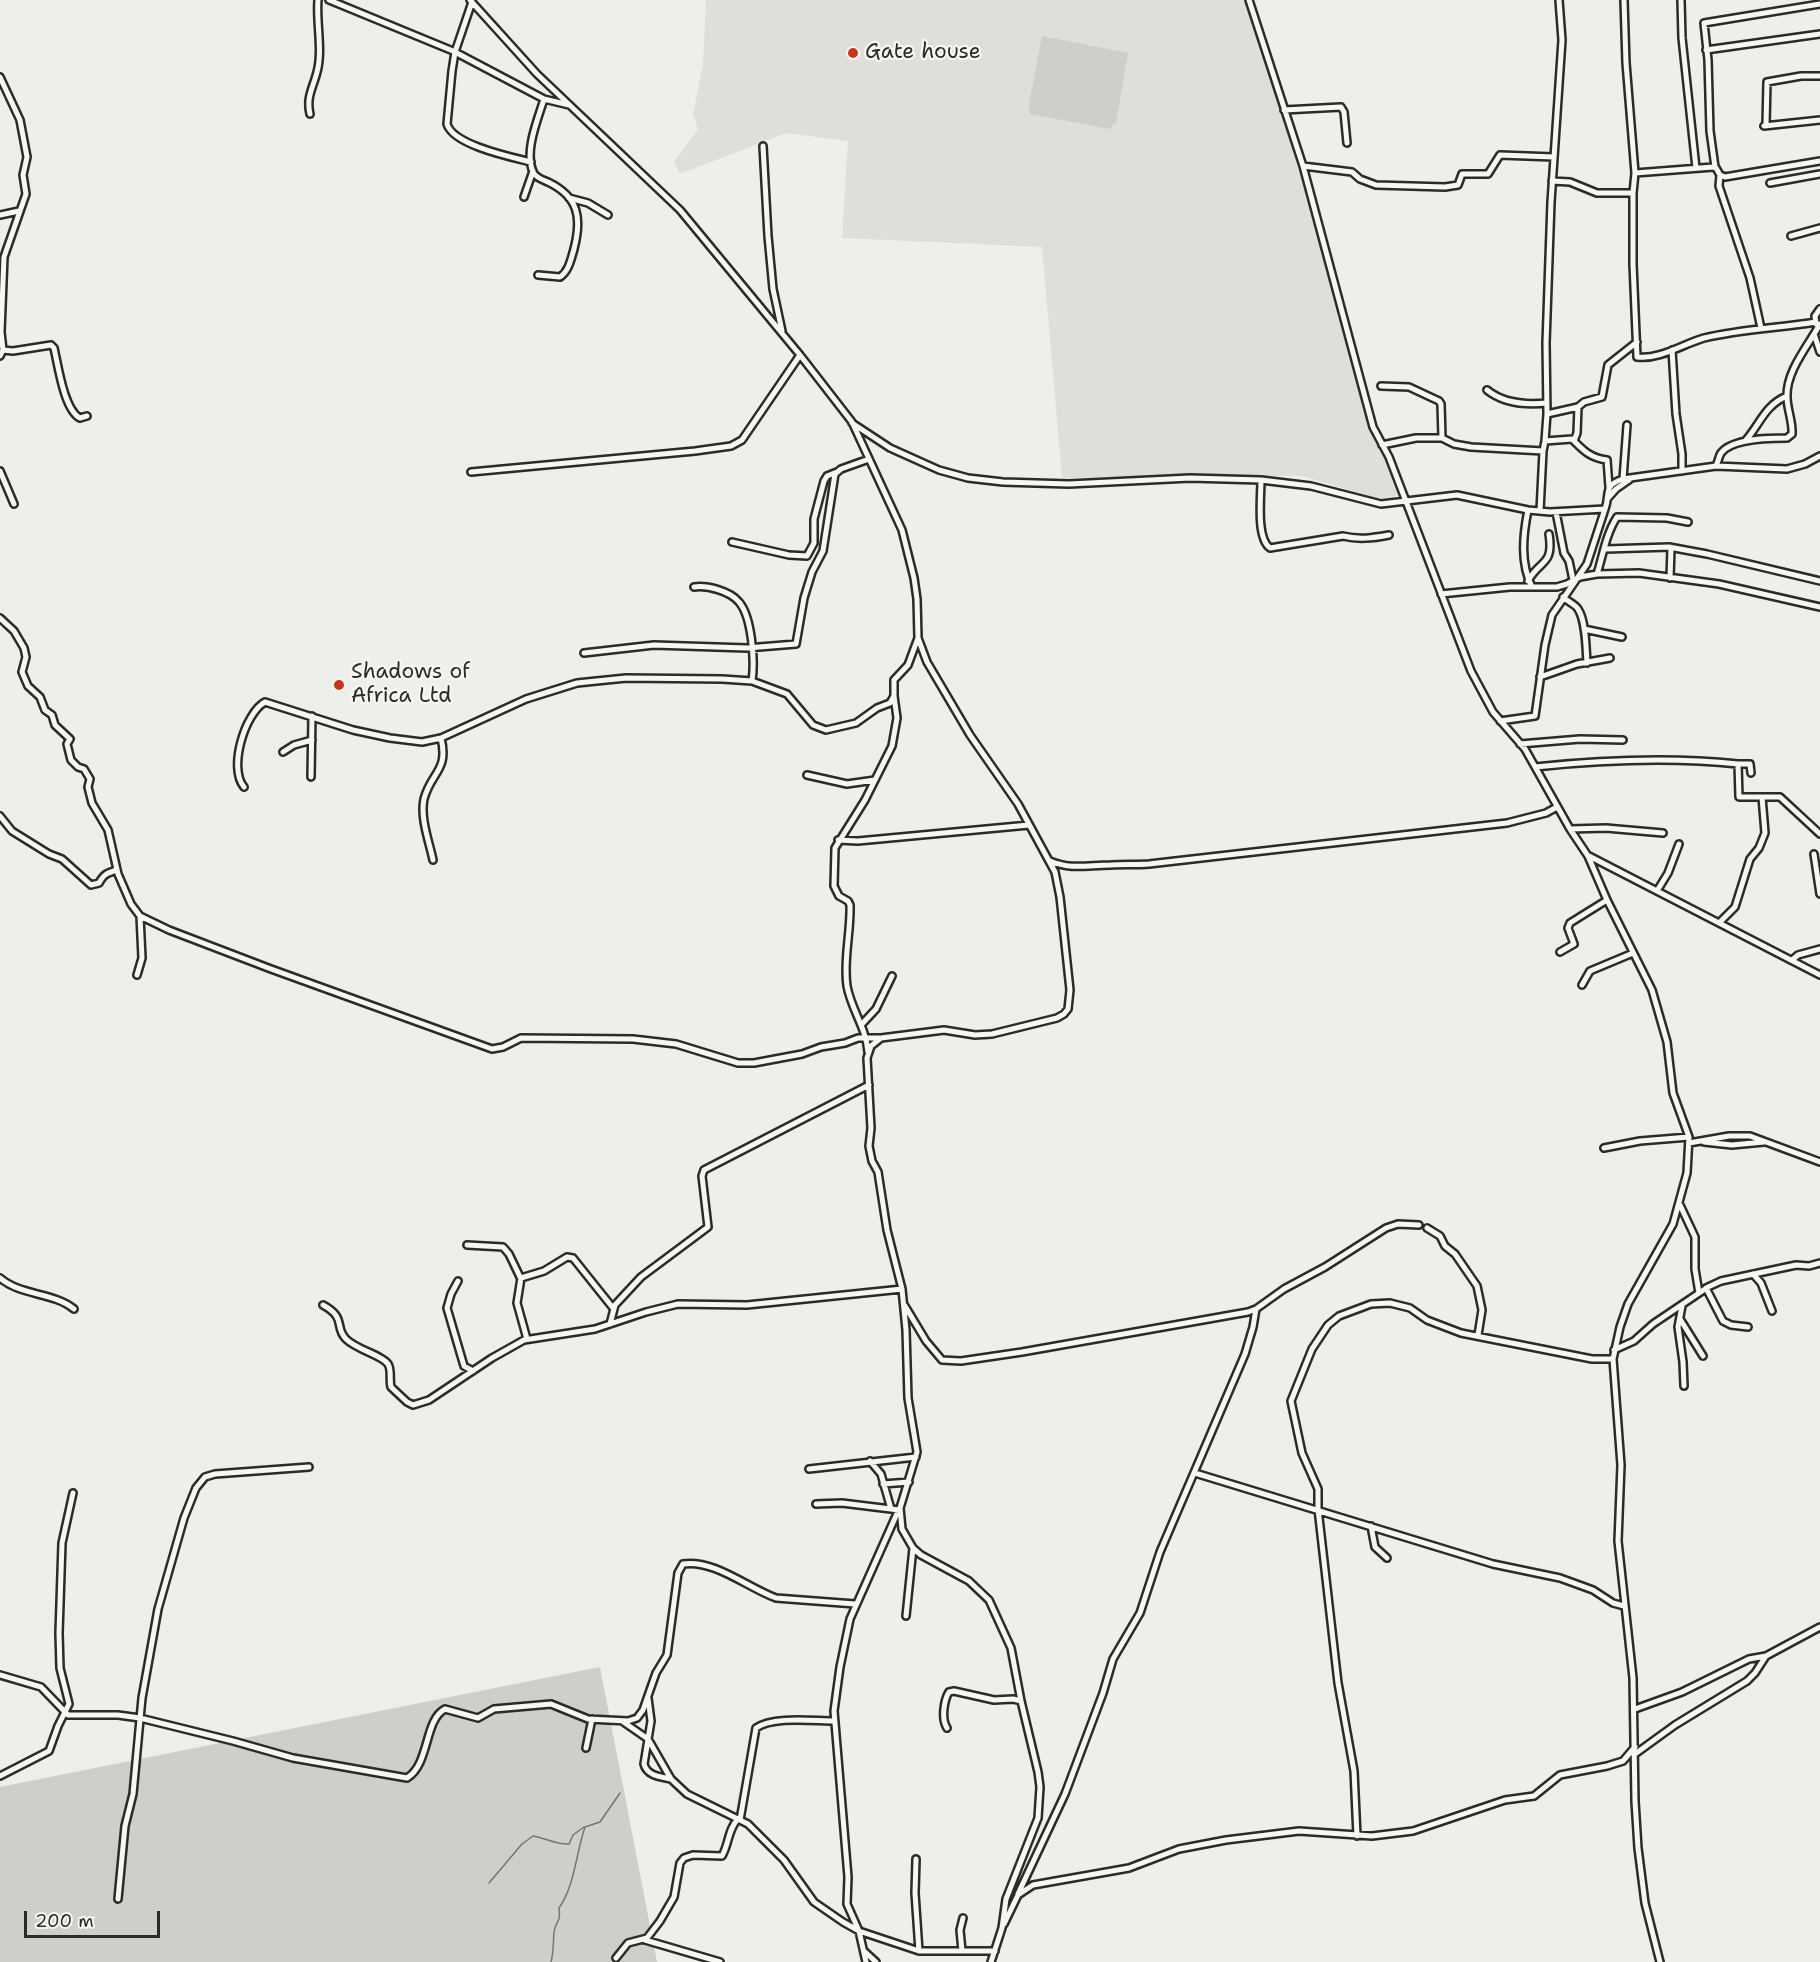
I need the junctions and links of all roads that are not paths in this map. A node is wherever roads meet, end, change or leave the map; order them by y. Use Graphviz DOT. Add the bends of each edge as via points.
graph roads {
  1 [pos="318,0"];
  2 [pos="329,0"];
  3 [pos="1249,0"];
  4 [pos="1559,0"];
  5 [pos="1624,0"];
  6 [pos="1681,0"];
  7 [pos="471,1"];
  8 [pos="1820,4"];
  9 [pos="1820,34"];
  10 [pos="1706,50"];
  11 [pos="455,52"];
  12 [pos="1820,76"];
  13 [pos="0,77"];
  14 [pos="544,99"];
  15 [pos="571,106"];
  16 [pos="1284,110"];
  17 [pos="310,114"];
  18 [pos="1820,120"];
  19 [pos="1347,143"];
  20 [pos="763,146"];
  21 [pos="1554,157"];
  22 [pos="1820,161"];
  23 [pos="531,162"];
  24 [pos="1303,166"];
  25 [pos="1715,167"];
  26 [pos="1696,168"];
  27 [pos="533,171"];
  28 [pos="1635,173"];
  29 [pos="1820,174"];
  30 [pos="1720,175"];
  31 [pos="1552,181"];
  32 [pos="1770,183"];
  33 [pos="1633,193"];
  34 [pos="524,197"];
  35 [pos="568,197"];
  36 [pos="19,211"];
  37 [pos="0,215"];
  38 [pos="608,215"];
  39 [pos="1820,228"];
  40 [pos="1791,236"];
  41 [pos="538,275"];
  42 [pos="1820,309"];
  43 [pos="1817,327"];
  44 [pos="1761,328"];
  45 [pos="782,333"];
  46 [pos="1637,342"];
  47 [pos="3,350"];
  48 [pos="1672,350"];
  49 [pos="1820,352"];
  50 [pos="800,355"];
  51 [pos="0,356"];
  52 [pos="1381,386"];
  53 [pos="1487,390"];
  54 [pos="1787,396"];
  55 [pos="1547,403"];
  56 [pos="1578,406"];
  57 [pos="1547,414"];
  58 [pos="87,416"];
  59 [pos="852,422"];
  60 [pos="1627,425"];
  61 [pos="1442,438"];
  62 [pos="1746,440"];
  63 [pos="1545,441"];
  64 [pos="1574,441"];
  65 [pos="1382,445"];
  66 [pos="1543,451"];
  67 [pos="1820,456"];
  68 [pos="869,459"];
  69 [pos="1716,466"];
  70 [pos="0,471"];
  71 [pos="1682,471"];
  72 [pos="471,472"];
  73 [pos="837,472"];
  74 [pos="1632,478"];
  75 [pos="1623,479"];
  76 [pos="1261,480"];
  77 [pos="1609,487"];
  78 [pos="1608,498"];
  79 [pos="1407,502"];
  80 [pos="14,504"];
  81 [pos="1605,509"];
  82 [pos="1528,510"];
  83 [pos="1540,511"];
  84 [pos="1556,512"];
  85 [pos="1688,522"];
  86 [pos="1549,534"];
  87 [pos="1389,535"];
  88 [pos="732,542"];
  89 [pos="1671,548"];
  90 [pos="1606,549"];
  91 [pos="1597,574"];
  92 [pos="1670,578"];
  93 [pos="1528,579"];
  94 [pos="1577,579"];
  95 [pos="1820,581"];
  96 [pos="1525,586"];
  97 [pos="694,587"];
  98 [pos="1532,587"];
  99 [pos="1442,594"];
  100 [pos="1563,597"];
  101 [pos="1820,607"];
  102 [pos="0,618"];
  103 [pos="1584,629"];
  104 [pos="1622,637"];
  105 [pos="918,638"];
  106 [pos="753,648"];
  107 [pos="584,653"];
  108 [pos="1610,658"];
  109 [pos="1587,663"];
  110 [pos="1540,677"];
  111 [pos="752,681"];
  112 [pos="894,696"];
  113 [pos="312,716"];
  114 [pos="1500,721"];
  115 [pos="441,738"];
  116 [pos="312,740"];
  117 [pos="1623,740"];
  118 [pos="1520,744"];
  119 [pos="283,752"];
  120 [pos="1738,764"];
  121 [pos="1534,767"];
  122 [pos="1751,773"];
  123 [pos="807,775"];
  124 [pos="310,777"];
  125 [pos="875,780"];
  126 [pos="243,787"];
  127 [pos="1762,797"];
  128 [pos="1557,807"];
  129 [pos="0,816"];
  130 [pos="1029,825"];
  131 [pos="1570,829"];
  132 [pos="1663,833"];
  133 [pos="1820,834"];
  134 [pos="838,840"];
  135 [pos="1679,844"];
  136 [pos="1814,854"];
  137 [pos="1588,856"];
  138 [pos="433,860"];
  139 [pos="1048,860"];
  140 [pos="117,870"];
  141 [pos="1657,891"];
  142 [pos="1820,894"];
  143 [pos="1607,900"];
  144 [pos="140,916"];
  145 [pos="1719,923"];
  146 [pos="1820,949"];
  147 [pos="1560,952"];
  148 [pos="1633,952"];
  149 [pos="1792,960"];
  150 [pos="137,975"];
  151 [pos="1820,975"];
  152 [pos="892,976"];
  153 [pos="1582,985"];
  154 [pos="861,1024"];
  155 [pos="866,1037"];
  156 [pos="881,1038"];
  157 [pos="868,1054"];
  158 [pos="869,1085"];
  159 [pos="1689,1140"];
  160 [pos="1604,1148"];
  161 [pos="1820,1162"];
  162 [pos="1680,1204"];
  163 [pos="1419,1225"];
  164 [pos="1427,1228"];
  165 [pos="467,1245"];
  166 [pos="1820,1263"];
  167 [pos="1753,1274"];
  168 [pos="0,1278"];
  169 [pos="521,1279"];
  170 [pos="458,1281"];
  171 [pos="902,1288"];
  172 [pos="1706,1288"];
  173 [pos="1699,1293"];
  174 [pos="323,1305"];
  175 [pos="904,1306"];
  176 [pos="1682,1306"];
  177 [pos="613,1308"];
  178 [pos="74,1309"];
  179 [pos="1256,1309"];
  180 [pos="1772,1311"];
  181 [pos="1680,1318"];
  182 [pos="610,1324"];
  183 [pos="1748,1327"];
  184 [pos="1478,1335"];
  185 [pos="527,1339"];
  186 [pos="1614,1350"];
  187 [pos="1703,1356"];
  188 [pos="1614,1359"];
  189 [pos="473,1371"];
  190 [pos="1684,1386"];
  191 [pos="916,1457"];
  192 [pos="870,1461"];
  193 [pos="309,1467"];
  194 [pos="808,1469"];
  195 [pos="1195,1473"];
  196 [pos="909,1482"];
  197 [pos="883,1484"];
  198 [pos="72,1493"];
  199 [pos="816,1504"];
  200 [pos="891,1509"];
  201 [pos="900,1509"];
  202 [pos="1318,1509"];
  203 [pos="1371,1526"];
  204 [pos="913,1548"];
  205 [pos="1387,1558"];
  206 [pos="855,1604"];
  207 [pos="1624,1606"];
  208 [pos="906,1616"];
  209 [pos="1820,1627"];
  210 [pos="1766,1656"];
  211 [pos="0,1675"];
  212 [pos="648,1696"];
  213 [pos="1021,1701"];
  214 [pos="1635,1709"];
  215 [pos="65,1714"];
  216 [pos="140,1718"];
  217 [pos="592,1719"];
  218 [pos="621,1720"];
  219 [pos="834,1721"];
  220 [pos="947,1728"];
  221 [pos="648,1738"];
  222 [pos="1635,1746"];
  223 [pos="586,1748"];
  224 [pos="1635,1754"];
  225 [pos="0,1776"];
  226 [pos="671,1779"];
  227 [pos="739,1820"];
  228 [pos="1357,1836"];
  229 [pos="916,1859"];
  230 [pos="1018,1896"];
  231 [pos="118,1899"];
  232 [pos="963,1918"];
  233 [pos="1002,1928"];
  234 [pos="859,1931"];
  235 [pos="645,1940"];
  236 [pos="863,1950"];
  237 [pos="919,1951"];
  238 [pos="962,1951"];
  239 [pos="995,1951"];
  240 [pos="616,1958"];
  241 [pos="720,1962"];
  242 [pos="866,1962"];
  243 [pos="876,1962"];
  244 [pos="991,1962"];
  245 [pos="1660,1962"];
  1 -- 17 [label="street" via="318,66 309,91"];
  2 -- 11 [label="street"];
  3 -- 16 [label="street"];
  4 -- 21 [label="street" via="1562,40"];
  5 -- 28 [label="street"];
  6 -- 26 [label="street"];
  7 -- 11 [label="street"];
  7 -- 15 [label="street"];
  8 -- 10 [label="street" via="1704,23"];
  9 -- 10 [label="street"];
  10 -- 25 [label="street"];
  11 -- 14 [label="street"];
  11 -- 23 [label="street" via="449,129 470,143"];
  12 -- 18 [label="street" via="1768,82 1764,126"];
  13 -- 36 [label="street" via="20,120 27,150 23,174 26,194"];
  14 -- 15 [label="street"];
  14 -- 23 [label="street"];
  15 -- 45 [label="street" via="680,210"];
  16 -- 19 [label="street" via="1341,107"];
  16 -- 24 [label="street"];
  20 -- 45 [label="street" via="773,289"];
  21 -- 24 [label="street" via="1500,155 1488,174 1462,174 1458,185 1445,187 1376,185 1352,172"];
  21 -- 31 [label="street"];
  22 -- 30 [label="street"];
  23 -- 27 [label="street"];
  24 -- 65 [label="street" via="1359,382"];
  25 -- 26 [label="street"];
  25 -- 30 [label="street"];
  26 -- 28 [label="street"];
  27 -- 34 [label="street"];
  27 -- 35 [label="street"];
  28 -- 33 [label="street"];
  29 -- 32 [label="street"];
  30 -- 44 [label="street"];
  31 -- 33 [label="street" via="1570,182 1597,193"];
  31 -- 55 [label="street"];
  33 -- 46 [label="street"];
  35 -- 38 [label="street"];
  35 -- 41 [label="street" via="579,222 568,267 560,277"];
  36 -- 37 [label="street"];
  36 -- 47 [label="street" via="4,257"];
  39 -- 40 [label="street"];
  42 -- 43 [label="street" via="1815,316"];
  43 -- 44 [label="street"];
  43 -- 49 [label="street"];
  43 -- 54 [label="street" via="1790,377"];
  44 -- 48 [label="street" via="1706,338"];
  45 -- 50 [label="street"];
  46 -- 48 [label="street" via="1638,358"];
  46 -- 56 [label="street" via="1608,365 1602,397"];
  47 -- 51 [label="street"];
  47 -- 58 [label="street" via="51,345 67,400 78,418"];
  48 -- 71 [label="street"];
  50 -- 59 [label="street"];
  50 -- 72 [label="street" via="735,445"];
  52 -- 61 [label="street" via="1409,387 1439,401"];
  53 -- 55 [label="street" via="1501,399"];
  54 -- 62 [label="street" via="1774,402"];
  54 -- 62 [label="street" via="1791,436"];
  55 -- 57 [label="street"];
  56 -- 57 [label="street"];
  56 -- 64 [label="street"];
  57 -- 63 [label="street"];
  59 -- 68 [label="street"];
  59 -- 76 [label="street" via="901,453 968,478 1070,484 1190,478"];
  60 -- 75 [label="street"];
  61 -- 65 [label="street" via="1416,438"];
  61 -- 66 [label="street" via="1471,447"];
  62 -- 69 [label="street" via="1722,452"];
  63 -- 64 [label="street"];
  63 -- 66 [label="street"];
  64 -- 77 [label="street" via="1587,454 1607,460"];
  65 -- 79 [label="street"];
  66 -- 83 [label="street"];
  67 -- 69 [label="street" via="1784,469"];
  68 -- 73 [label="street"];
  68 -- 105 [label="street" via="910,558"];
  69 -- 71 [label="street"];
  70 -- 80 [label="street"];
  71 -- 74 [label="street"];
  73 -- 88 [label="street" via="824,481 815,514 814,543 807,556"];
  73 -- 106 [label="street" via="823,551 804,598 797,643"];
  74 -- 75 [label="street"];
  74 -- 78 [label="street"];
  75 -- 77 [label="street"];
  76 -- 79 [label="street" via="1311,486 1372,503"];
  76 -- 87 [label="street" via="1263,540 1270,548 1343,536 1368,539"];
  77 -- 78 [label="street"];
  78 -- 81 [label="street"];
  79 -- 82 [label="street" via="1457,495"];
  79 -- 99 [label="street"];
  81 -- 84 [label="street"];
  81 -- 94 [label="street" via="1592,554"];
  82 -- 83 [label="street"];
  82 -- 93 [label="street" via="1523,550"];
  83 -- 84 [label="street"];
  84 -- 94 [label="street" via="1564,553"];
  85 -- 90 [label="street" via="1618,517 1608,534"];
  86 -- 93 [label="street" via="1549,556"];
  89 -- 90 [label="street"];
  89 -- 92 [label="street"];
  89 -- 95 [label="street"];
  90 -- 91 [label="street"];
  91 -- 92 [label="street" via="1643,573"];
  91 -- 94 [label="street"];
  92 -- 101 [label="street" via="1719,584"];
  93 -- 96 [label="street"];
  93 -- 98 [label="street"];
  94 -- 98 [label="street" via="1557,587"];
  94 -- 100 [label="street"];
  96 -- 98 [label="street"];
  96 -- 99 [label="street"];
  97 -- 106 [label="street" via="714,589 738,600"];
  99 -- 114 [label="street" via="1471,670"];
  100 -- 103 [label="street" via="1578,608"];
  100 -- 110 [label="street" via="1552,615"];
  102 -- 140 [label="street" via="24,648 22,671 27,684 40,697 55,725 70,739 67,744 71,760 90,778 92,803 108,830"];
  103 -- 104 [label="street"];
  103 -- 109 [label="street"];
  105 -- 112 [label="street" via="908,665 894,680"];
  105 -- 130 [label="street" via="954,708"];
  106 -- 107 [label="street" via="654,645"];
  106 -- 111 [label="street"];
  108 -- 109 [label="street"];
  109 -- 110 [label="street"];
  110 -- 114 [label="street" via="1535,716"];
  111 -- 112 [label="street" via="789,695 813,725 826,730 856,723 890,704"];
  111 -- 115 [label="street" via="637,678 577,683 526,699"];
  112 -- 125 [label="street" via="896,733"];
  113 -- 115 [label="street" via="390,738 416,742"];
  113 -- 116 [label="street"];
  113 -- 126 [label="street" via="261,703 245,730 238,752 237,776"];
  114 -- 118 [label="street"];
  115 -- 138 [label="street" via="445,755 423,806"];
  116 -- 119 [label="street"];
  116 -- 124 [label="street"];
  117 -- 118 [label="street"];
  118 -- 121 [label="street"];
  120 -- 121 [label="street" via="1619,761"];
  120 -- 122 [label="street" via="1750,765"];
  120 -- 127 [label="street" via="1739,797"];
  121 -- 128 [label="street"];
  123 -- 125 [label="street" via="847,784"];
  125 -- 134 [label="street"];
  127 -- 133 [label="street" via="1783,798"];
  127 -- 145 [label="street" via="1765,833 1760,848 1750,859 1735,907"];
  128 -- 131 [label="street"];
  128 -- 139 [label="street" via="1507,823 1149,864 1077,868"];
  129 -- 140 [label="street" via="12,831 62,859 91,885"];
  130 -- 134 [label="street"];
  130 -- 139 [label="street"];
  131 -- 132 [label="street"];
  131 -- 137 [label="street"];
  134 -- 154 [label="street" via="834,886 849,903 847,985"];
  135 -- 141 [label="street"];
  136 -- 142 [label="street"];
  137 -- 141 [label="street"];
  137 -- 143 [label="street"];
  139 -- 156 [label="street" via="1057,880 1070,990 1064,1014 992,1034 944,1030"];
  140 -- 144 [label="street"];
  141 -- 145 [label="street"];
  143 -- 147 [label="street" via="1570,923 1574,944"];
  143 -- 148 [label="street"];
  144 -- 150 [label="street" via="142,958"];
  144 -- 155 [label="street" via="492,1049 521,1038 633,1039 676,1044 733,1062 754,1064"];
  145 -- 149 [label="street"];
  146 -- 149 [label="street"];
  148 -- 153 [label="street" via="1590,971"];
  148 -- 159 [label="street" via="1656,1001 1670,1058 1673,1093"];
  149 -- 151 [label="street"];
  152 -- 154 [label="street" via="876,1009"];
  154 -- 155 [label="street"];
  155 -- 156 [label="street"];
  155 -- 157 [label="street"];
  156 -- 157 [label="street" via="873,1043"];
  157 -- 158 [label="street"];
  158 -- 171 [label="street" via="869,1149 878,1172 888,1236"];
  158 -- 177 [label="street" via="704,1170 708,1227 648,1271"];
  159 -- 160 [label="street" via="1641,1141"];
  159 -- 161 [label="street" via="1750,1136"];
  159 -- 162 [label="street"];
  162 -- 173 [label="street" via="1695,1237"];
  162 -- 186 [label="street" via="1673,1224 1628,1304"];
  163 -- 179 [label="street" via="1386,1228"];
  164 -- 184 [label="street" via="1440,1236 1478,1286 1482,1310"];
  165 -- 169 [label="street" via="503,1247"];
  166 -- 167 [label="street"];
  167 -- 172 [label="street"];
  167 -- 180 [label="street" via="1761,1283"];
  168 -- 178 [label="street" via="17,1289"];
  169 -- 177 [label="street" via="570,1256"];
  169 -- 185 [label="street" via="517,1303"];
  170 -- 189 [label="street" via="447,1310 464,1366"];
  171 -- 175 [label="street"];
  171 -- 182 [label="street" via="747,1305 678,1304"];
  172 -- 173 [label="street"];
  172 -- 183 [label="street" via="1723,1321"];
  173 -- 176 [label="street"];
  174 -- 189 [label="street" via="336,1312 345,1338 388,1364 391,1387 410,1404 429,1400"];
  175 -- 179 [label="street" via="942,1360 961,1361 1110,1338"];
  175 -- 191 [label="street" via="908,1398"];
  176 -- 181 [label="street"];
  176 -- 186 [label="street" via="1634,1341"];
  177 -- 182 [label="street"];
  179 -- 195 [label="street" via="1245,1354"];
  181 -- 187 [label="street"];
  181 -- 190 [label="street" via="1677,1327"];
  182 -- 185 [label="street"];
  184 -- 188 [label="street" via="1592,1359"];
  184 -- 202 [label="street" via="1461,1333 1421,1317 1410,1308 1390,1303 1364,1306 1332,1321 1312,1349 1291,1401 1302,1453 1318,1489"];
  185 -- 189 [label="street"];
  186 -- 188 [label="street"];
  188 -- 207 [label="street" via="1621,1465 1618,1541"];
  191 -- 192 [label="street"];
  191 -- 196 [label="street"];
  192 -- 194 [label="street"];
  192 -- 197 [label="street" via="881,1474"];
  193 -- 216 [label="street" via="215,1474 198,1484 158,1609"];
  195 -- 202 [label="street"];
  195 -- 230 [label="street" via="1160,1552 1140,1613 1113,1659 1065,1794"];
  196 -- 197 [label="street"];
  196 -- 201 [label="street"];
  197 -- 200 [label="street"];
  198 -- 215 [label="street" via="61,1567 60,1662 69,1701"];
  199 -- 200 [label="street"];
  200 -- 201 [label="street"];
  201 -- 204 [label="street" via="902,1530"];
  201 -- 206 [label="street"];
  202 -- 203 [label="street"];
  202 -- 228 [label="street" via="1338,1683 1354,1771"];
  203 -- 205 [label="street" via="1375,1547"];
  203 -- 207 [label="street" via="1493,1564 1571,1581"];
  204 -- 208 [label="street"];
  204 -- 213 [label="street" via="969,1581 989,1600 1011,1648"];
  206 -- 212 [label="street" via="776,1598 735,1577 700,1565 683,1564 678,1573 667,1655"];
  206 -- 219 [label="street" via="844,1644"];
  207 -- 214 [label="street"];
  209 -- 210 [label="street"];
  210 -- 214 [label="street" via="1749,1659 1682,1692"];
  210 -- 224 [label="street" via="1747,1681"];
  211 -- 215 [label="street" via="41,1688"];
  212 -- 218 [label="street" via="640,1715"];
  212 -- 221 [label="street"];
  213 -- 220 [label="street" via="949,1692 945,1703"];
  213 -- 233 [label="street" via="1038,1772 1039,1807 1006,1899"];
  214 -- 222 [label="street"];
  215 -- 216 [label="street"];
  215 -- 225 [label="street" via="49,1751"];
  216 -- 217 [label="street" via="292,1758 404,1778 417,1769 437,1716 445,1709 478,1718 494,1709 554,1704"];
  216 -- 231 [label="street"];
  217 -- 218 [label="street"];
  217 -- 223 [label="street"];
  218 -- 221 [label="street"];
  219 -- 227 [label="street" via="787,1721 756,1728"];
  219 -- 234 [label="street" via="847,1904"];
  221 -- 226 [label="street"];
  221 -- 226 [label="street" via="646,1769"];
  222 -- 224 [label="street"];
  222 -- 228 [label="street" via="1623,1761 1560,1775 1534,1796 1505,1800 1413,1831"];
  224 -- 245 [label="street" via="1641,1871"];
  226 -- 227 [label="street" via="687,1794"];
  227 -- 234 [label="street" via="774,1848 814,1902"];
  227 -- 235 [label="street" via="732,1826 722,1856 693,1855 681,1861 672,1902"];
  228 -- 230 [label="street" via="1299,1832 1201,1845 1172,1851 1129,1869 1033,1885"];
  229 -- 237 [label="street"];
  230 -- 233 [label="street"];
  232 -- 238 [label="street"];
  233 -- 239 [label="street"];
  234 -- 236 [label="street"];
  234 -- 237 [label="street"];
  235 -- 240 [label="street" via="628,1943"];
  235 -- 241 [label="street"];
  236 -- 242 [label="street"];
  236 -- 243 [label="street"];
  237 -- 238 [label="street"];
  238 -- 239 [label="street"];
  239 -- 244 [label="street"];
}
